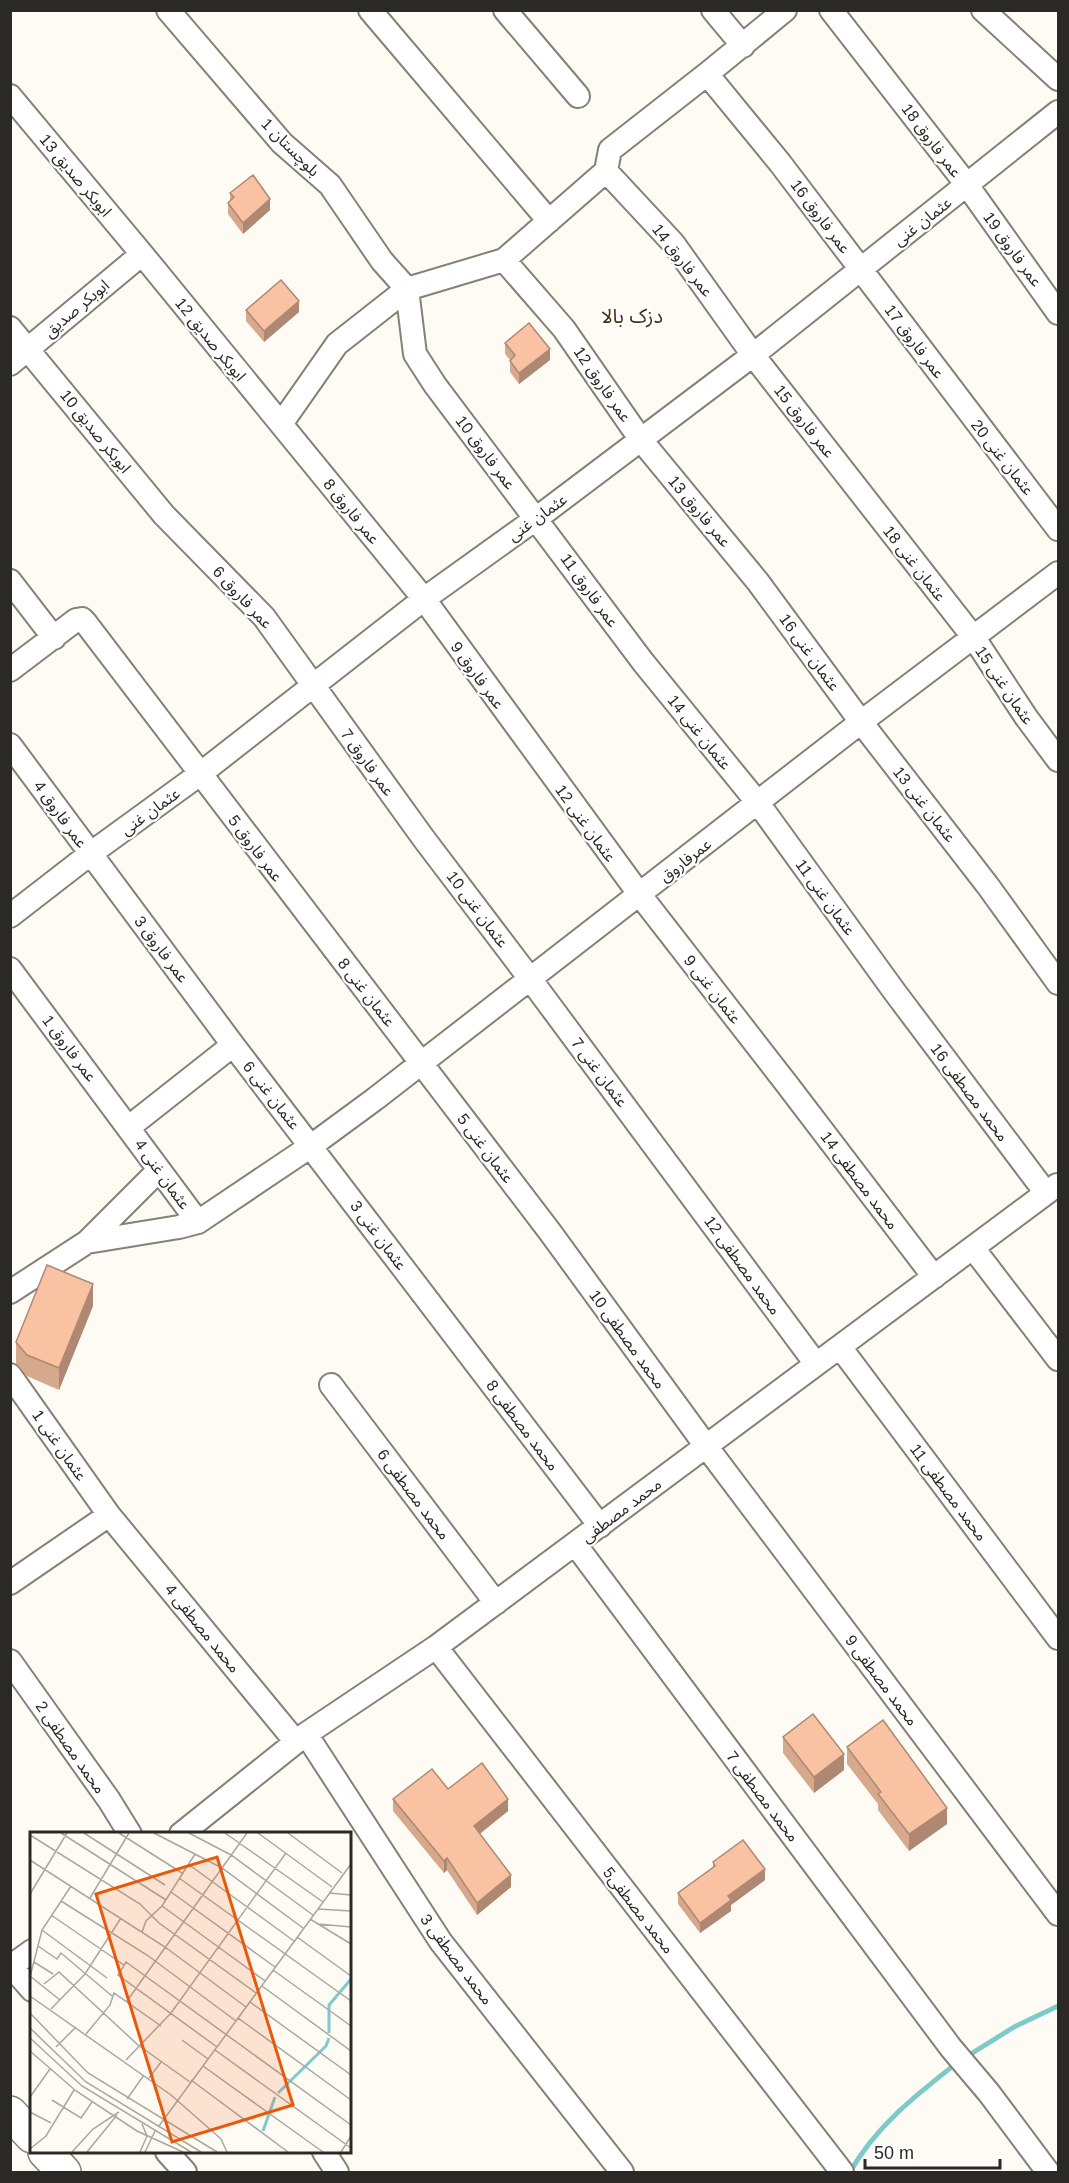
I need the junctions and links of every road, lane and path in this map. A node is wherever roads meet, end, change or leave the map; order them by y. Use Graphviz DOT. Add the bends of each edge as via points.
graph roads {
  1 [pos="168,10"];
  2 [pos="370,10"];
  3 [pos="505,10"];
  4 [pos="713,10"];
  5 [pos="785,10"];
  6 [pos="831,10"];
  7 [pos="983,10"];
  8 [pos="742,46"];
  9 [pos="708,74"];
  10 [pos="1059,79"];
  11 [pos="10,96"];
  12 [pos="578,96"];
  13 [pos="1059,112"];
  14 [pos="606,171"];
  15 [pos="967,186"];
  16 [pos="549,220"];
  17 [pos="142,254"];
  18 [pos="504,260"];
  19 [pos="861,269"];
  20 [pos="407,289"];
  21 [pos="1059,313"];
  22 [pos="10,327"];
  23 [pos="28,348"];
  24 [pos="753,355"];
  25 [pos="10,364"];
  26 [pos="969,414"];
  27 [pos="281,424"];
  28 [pos="641,440"];
  29 [pos="857,488"];
  30 [pos="164,515"];
  31 [pos="537,518"];
  32 [pos="1059,529"];
  33 [pos="1059,573"];
  34 [pos="10,580"];
  35 [pos="758,582"];
  36 [pos="424,599"];
  37 [pos="54,638"];
  38 [pos="974,638"];
  39 [pos="643,662"];
  40 [pos="10,670"];
  41 [pos="313,686"];
  42 [pos="861,722"];
  43 [pos="10,745"];
  44 [pos="532,751"];
  45 [pos="1059,760"];
  46 [pos="200,774"];
  47 [pos="758,803"];
  48 [pos="424,839"];
  49 [pos="90,854"];
  50 [pos="639,895"];
  51 [pos="10,916"];
  52 [pos="312,922"];
  53 [pos="10,969"];
  54 [pos="531,980"];
  55 [pos="1059,983"];
  56 [pos="894,991"];
  57 [pos="233,1045"];
  58 [pos="422,1063"];
  59 [pos="786,1083"];
  60 [pos="129,1127"];
  61 [pos="311,1146"];
  62 [pos="669,1165"];
  63 [pos="159,1170"];
  64 [pos="1052,1188"];
  65 [pos="198,1222"];
  66 [pos="550,1232"];
  67 [pos="87,1242"];
  68 [pos="973,1248"];
  69 [pos="934,1277"];
  70 [pos="10,1292"];
  71 [pos="447,1324"];
  72 [pos="840,1347"];
  73 [pos="1059,1359"];
  74 [pos="816,1364"];
  75 [pos="10,1375"];
  76 [pos="331,1385"];
  77 [pos="706,1446"];
  78 [pos="109,1515"];
  79 [pos="600,1526"];
  80 [pos="575,1544"];
  81 [pos="10,1583"];
  82 [pos="496,1603"];
  83 [pos="1059,1638"];
  84 [pos="436,1647"];
  85 [pos="10,1661"];
  86 [pos="301,1738"];
  87 [pos="129,1832"];
  88 [pos="182,1832"];
  89 [pos="1059,1914"];
  90 [pos="30,1952"];
  91 [pos="11,1966"];
  92 [pos="30,1988"];
  93 [pos="10,2113"];
  94 [pos="30,2134"];
  95 [pos="47,2153"];
  96 [pos="169,2153"];
  97 [pos="325,2153"];
  98 [pos="64,2172"];
  99 [pos="185,2172"];
  100 [pos="337,2172"];
  101 [pos="622,2172"];
  102 [pos="842,2172"];
  103 [pos="1048,2172"];
  1 -- 20 [label="street, بلوچستان 1" via="282,142 330,185 382,261"];
  2 -- 16 [label="street"];
  3 -- 12 [label="street"];
  4 -- 8 [label="street"];
  5 -- 8 [label="street"];
  6 -- 15 [label="street, عمر فاروق 18"];
  7 -- 10 [label="street"];
  8 -- 9 [label="street"];
  9 -- 14 [label="street" via="610,150"];
  9 -- 19 [label="street, عمر فاروق 16"];
  11 -- 17 [label="street, ابوبکر صدیق 13"];
  13 -- 15 [label="street, عثمان غنی"];
  14 -- 16 [label="street"];
  14 -- 24 [label="street, عمر فاروق 14" via="673,243"];
  15 -- 19 [label="street, عثمان غنی"];
  15 -- 21 [label="street, عمر فاروق 19"];
  16 -- 18 [label="street"];
  17 -- 23 [label="street, ابوبکر صدیق"];
  17 -- 27 [label="street, ابوبکر صدیق 12"];
  18 -- 20 [label="street"];
  18 -- 28 [label="street, عمر فاروق 12" via="564,329"];
  19 -- 24 [label="street, عثمان غنی"];
  19 -- 26 [label="street, عمر فاروق 17"];
  20 -- 27 [label="street" via="337,344"];
  20 -- 31 [label="street, عمر فاروق 10" via="415,354"];
  22 -- 23 [label="street, ابوبکر صدیق 10"];
  23 -- 25 [label="street, ابوبکر صدیق"];
  23 -- 30 [label="street, ابوبکر صدیق 10"];
  24 -- 28 [label="street, عثمان غنی"];
  24 -- 29 [label="street, عمر فاروق 15"];
  26 -- 32 [label="street, عثمان غنی 20"];
  27 -- 36 [label="street, عمر فاروق 8"];
  28 -- 31 [label="street, عثمان غنی"];
  28 -- 35 [label="street, عمر فاروق 13"];
  29 -- 38 [label="street, عثمان غنی 18"];
  30 -- 41 [label="street, عمر فاروق 6" via="264,617"];
  31 -- 36 [label="street, عثمان غنی"];
  31 -- 39 [label="street, عمر فاروق 11"];
  33 -- 38 [label="street, عمرفاروق"];
  34 -- 37 [label="street"];
  35 -- 42 [label="street, عثمان غنی 16"];
  36 -- 41 [label="street, عثمان غنی"];
  36 -- 44 [label="street, عمر فاروق 9"];
  37 -- 40 [label="street"];
  37 -- 46 [label="street, عمر فاروق 5" via="82,619"];
  38 -- 42 [label="street, عمرفاروق"];
  38 -- 45 [label="street, عثمان غنی 15"];
  39 -- 47 [label="street, عثمان غنی 14"];
  41 -- 46 [label="street, عثمان غنی"];
  41 -- 48 [label="street, عمر فاروق 7"];
  42 -- 47 [label="street, عمرفاروق"];
  42 -- 55 [label="street, عثمان غنی 13"];
  43 -- 49 [label="street, عمر فاروق 4"];
  44 -- 50 [label="street, عثمان غنی 12"];
  46 -- 49 [label="street, عثمان غنی"];
  46 -- 52 [label="street, عمر فاروق 5"];
  47 -- 50 [label="street, عمرفاروق"];
  47 -- 56 [label="street, عثمان غنی 11"];
  48 -- 54 [label="street, عثمان غنی 10"];
  49 -- 51 [label="street, عثمان غنی"];
  49 -- 57 [label="street, عمر فاروق 3"];
  50 -- 54 [label="street, عمرفاروق"];
  50 -- 59 [label="street, عثمان غنی 9"];
  52 -- 58 [label="street, عثمان غنی 8"];
  53 -- 60 [label="street, عمر فاروق 1"];
  54 -- 58 [label="street, عمرفاروق"];
  54 -- 62 [label="street, عثمان غنی 7"];
  56 -- 64 [label="street, محمد مصطفی 16"];
  57 -- 60 [label="street"];
  57 -- 61 [label="street, عثمان غنی 6"];
  58 -- 61 [label="street, عمرفاروق"];
  58 -- 66 [label="street, عثمان غنی 5"];
  59 -- 69 [label="street, محمد مصطفی 14"];
  60 -- 63 [label="street, عثمان غنی 4"];
  61 -- 65 [label="street"];
  61 -- 71 [label="street, عثمان غنی 3"];
  62 -- 74 [label="street, محمد مصطفی 12"];
  63 -- 65 [label="street, عثمان غنی 4"];
  63 -- 67 [label="street"];
  64 -- 68 [label="street, محمد مصطفی"];
  65 -- 67 [label="street"];
  66 -- 77 [label="street, محمد مصطفی 10"];
  67 -- 70 [label="street"];
  68 -- 69 [label="street, محمد مصطفی"];
  68 -- 73 [label="street"];
  69 -- 72 [label="street, محمد مصطفی"];
  71 -- 79 [label="street, محمد مصطفی 8"];
  72 -- 74 [label="street, محمد مصطفی"];
  72 -- 83 [label="street, محمد مصطفی 11"];
  74 -- 77 [label="street, محمد مصطفی"];
  75 -- 78 [label="street, عثمان غنی 1"];
  76 -- 82 [label="street, محمد مصطفی 6"];
  77 -- 79 [label="street, محمد مصطفی"];
  77 -- 89 [label="street, محمد مصطفی 9"];
  78 -- 81 [label="street"];
  78 -- 86 [label="street, محمد مصطفی 4"];
  79 -- 80 [label="street, محمد مصطفی"];
  80 -- 82 [label="street, محمد مصطفی"];
  80 -- 103 [label="street, محمد مصطفی 7"];
  82 -- 84 [label="street, محمد مصطفی"];
  84 -- 86 [label="street, محمد مصطفی"];
  84 -- 102 [label="street, محمد مصطفی5"];
  85 -- 87 [label="street, محمد مصطفی 2"];
  86 -- 88 [label="street, محمد مصطفی"];
  86 -- 101 [label="street, محمد مصطفی 3" via="441,1942"];
  90 -- 91 [label="street"];
  91 -- 92 [label="street"];
  93 -- 94 [label="highway"];
  95 -- 98 [label="highway"];
  96 -- 99 [label="street"];
  97 -- 100 [label="street"];
}
